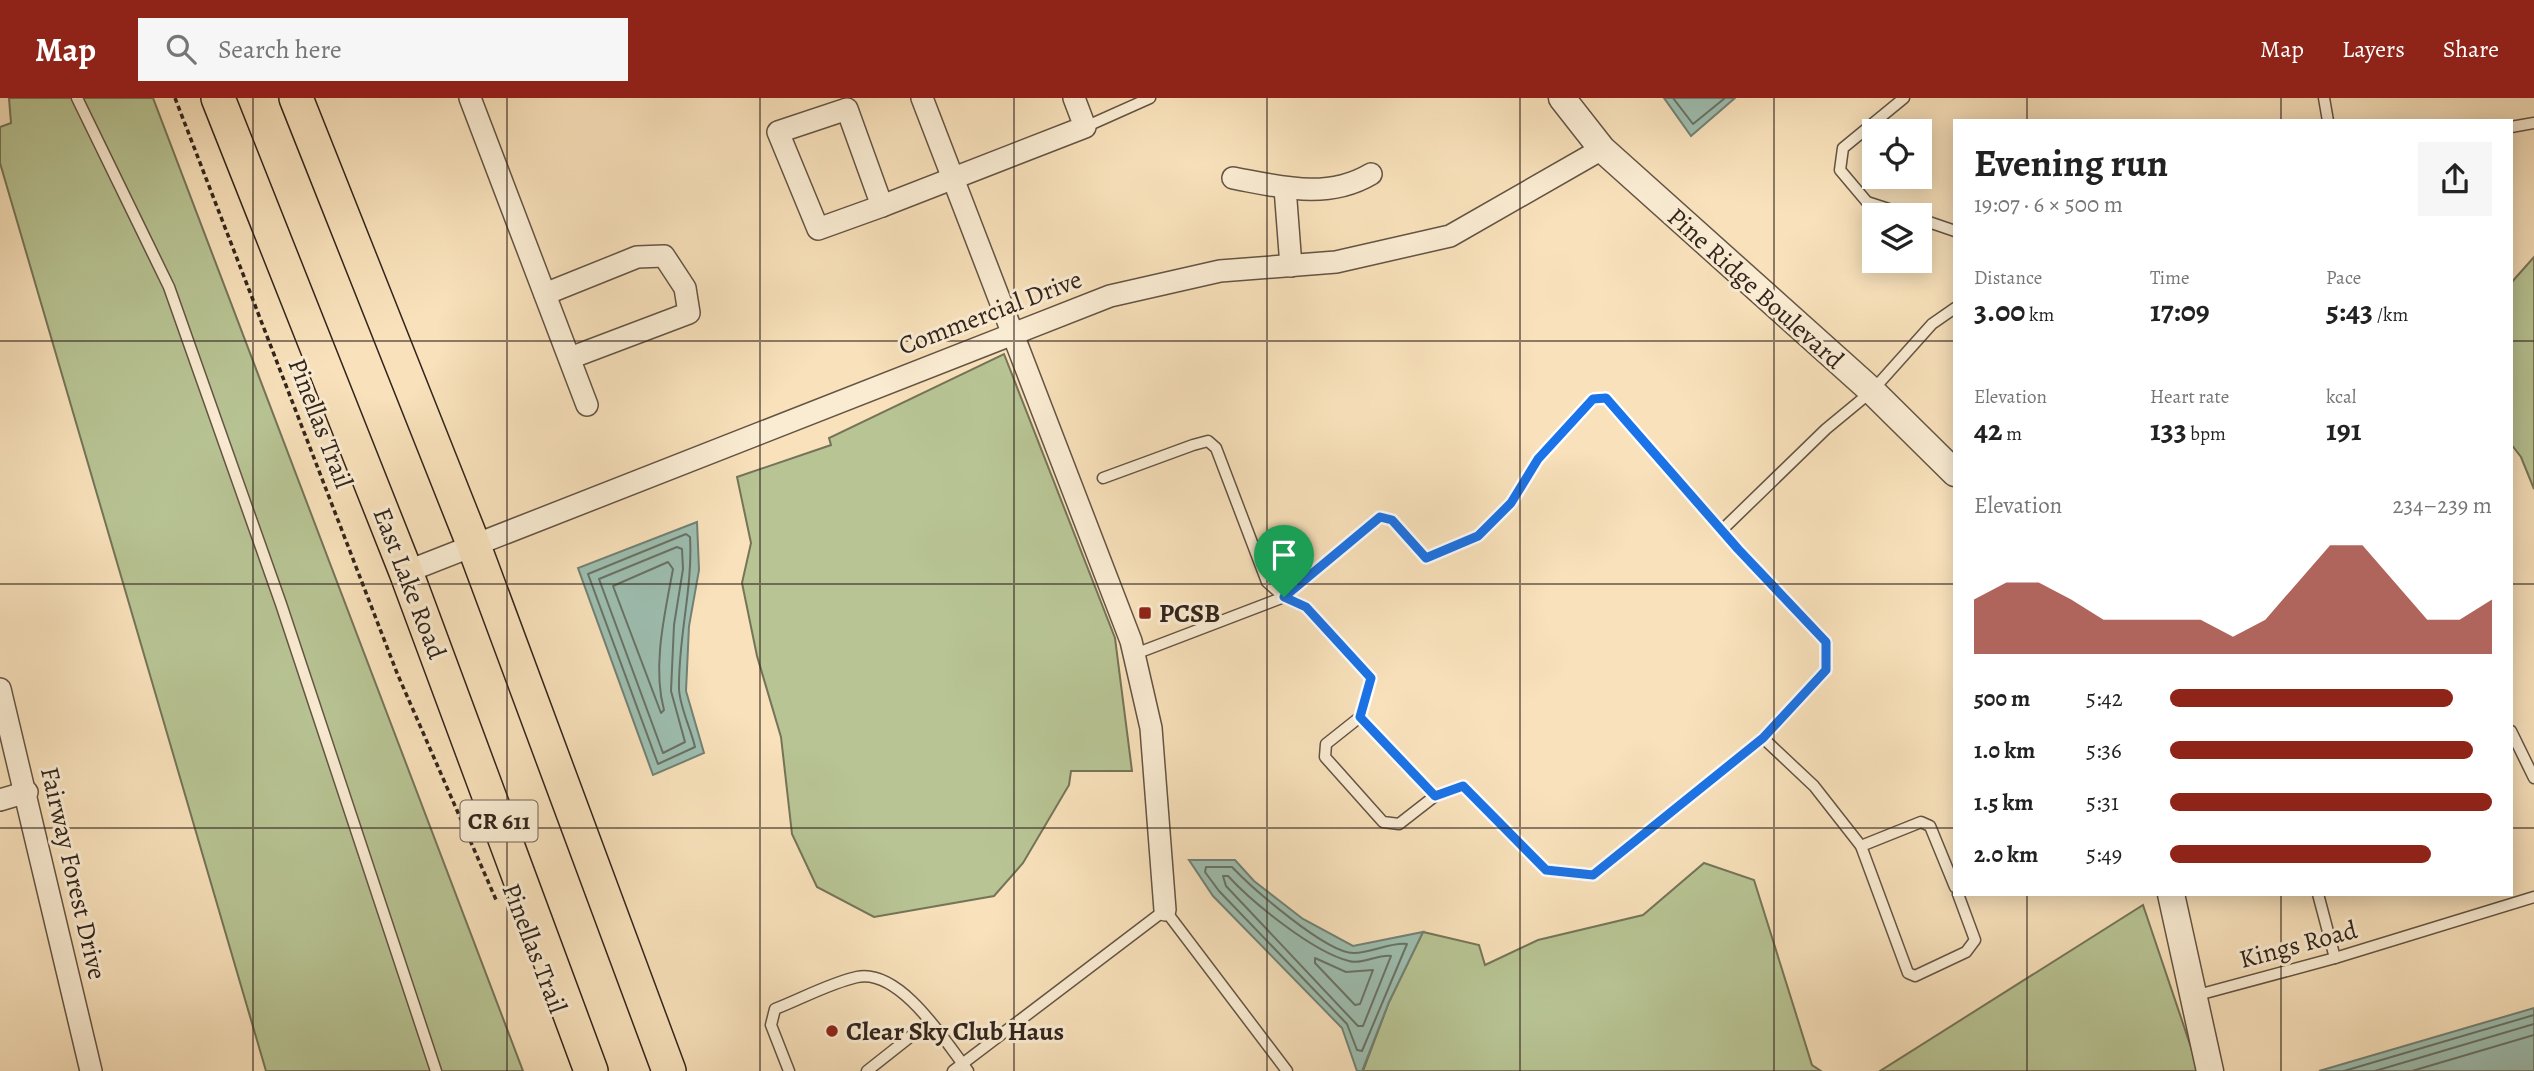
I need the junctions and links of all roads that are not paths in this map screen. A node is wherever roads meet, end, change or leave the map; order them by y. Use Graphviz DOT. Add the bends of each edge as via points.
graph roads {
  1 [pos="77,98"];
  2 [pos="218,98"];
  3 [pos="296,98"];
  4 [pos="470,98"];
  5 [pos="922,98"];
  6 [pos="1074,98"];
  7 [pos="1150,98"];
  8 [pos="1562,98"];
  9 [pos="1905,98"];
  10 [pos="2324,98"];
  11 [pos="2328,119"];
  12 [pos="2534,123"];
  13 [pos="1085,127"];
  14 [pos="2513,127"];
  15 [pos="1602,149"];
  16 [pos="1371,174"];
  17 [pos="954,178"];
  18 [pos="1233,178"];
  19 [pos="1285,188"];
  20 [pos="1870,203"];
  21 [pos="882,206"];
  22 [pos="1932,223"];
  23 [pos="1953,230"];
  24 [pos="1291,266"];
  25 [pos="545,294"];
  26 [pos="1953,309"];
  27 [pos="1013,332"];
  28 [pos="570,358"];
  29 [pos="1872,391"];
  30 [pos="587,405"];
  31 [pos="1953,471"];
  32 [pos="1103,478"];
  33 [pos="1723,529"];
  34 [pos="474,546"];
  35 [pos="407,572"];
  36 [pos="1284,597"];
  37 [pos="1135,654"];
  38 [pos="0,689"];
  39 [pos="1360,717"];
  40 [pos="2513,735"];
  41 [pos="1763,738"];
  42 [pos="2534,778"];
  43 [pos="27,792"];
  44 [pos="1435,796"];
  45 [pos="0,800"];
  46 [pos="1861,846"];
  47 [pos="1953,882"];
  48 [pos="1959,896"];
  49 [pos="2171,896"];
  50 [pos="2319,896"];
  51 [pos="2534,897"];
  52 [pos="1165,910"];
  53 [pos="2335,958"];
  54 [pos="2194,996"];
  55 [pos="929,1022"];
  56 [pos="961,1069"];
  57 [pos="85,1070"];
  58 [pos="436,1071"];
  59 [pos="591,1071"];
  60 [pos="669,1071"];
  61 [pos="789,1071"];
  62 [pos="867,1071"];
  63 [pos="1287,1071"];
  64 [pos="2210,1071"];
  1 -- 58 [label="lane" via="169,287 281,604"];
  2 -- 35 [label="main road, East Lake Road / CR 611"];
  3 -- 34 [label="main road, CR 611"];
  4 -- 25 [label="street"];
  5 -- 17 [label="street"];
  6 -- 13 [label="street"];
  7 -- 13 [label="lane"];
  8 -- 15 [label="street, Pine Ridge Boulevard"];
  9 -- 20 [label="lane" via="1843,148 1840,170"];
  10 -- 11 [label="lane"];
  12 -- 14 [label="lane"];
  13 -- 17 [label="street"];
  15 -- 24 [label="street, Commercial Drive" via="1450,236 1336,262"];
  15 -- 29 [label="street, Pine Ridge Boulevard"];
  16 -- 19 [label="street" via="1340,188"];
  17 -- 21 [label="street"];
  17 -- 27 [label="street"];
  18 -- 19 [label="street"];
  19 -- 24 [label="street"];
  21 -- 21 [label="street" via="818,229 778,132 848,109"];
  22 -- 23 [label="lane"];
  24 -- 27 [label="street, Commercial Drive" via="1220,271 1110,296"];
  25 -- 28 [label="street"];
  25 -- 28 [label="street" via="637,257 664,256 685,288 689,313"];
  26 -- 29 [label="lane" via="1932,324"];
  27 -- 34 [label="street, Commercial Drive"];
  27 -- 37 [label="street"];
  28 -- 30 [label="street"];
  29 -- 31 [label="street, Pine Ridge Boulevard"];
  29 -- 33 [label="lane"];
  32 -- 36 [label="lane" via="1208,441 1216,448 1267,582"];
  33 -- 36 [label="lane" via="1606,398 1593,399 1538,459 1511,503 1478,536 1426,558 1392,520 1380,517"];
  33 -- 41 [label="lane" via="1826,642 1826,670"];
  34 -- 35 [label="street, Commercial Drive"];
  34 -- 60 [label="main road, CR 611"];
  35 -- 59 [label="main road, East Lake Road / CR 611"];
  36 -- 37 [label="lane"];
  36 -- 39 [label="lane" via="1306,607 1371,678"];
  37 -- 52 [label="street" via="1152,728"];
  38 -- 43 [label="street, Fairway Forest Drive"];
  39 -- 44 [label="lane"];
  39 -- 44 [label="lane" via="1326,744 1325,757 1383,822 1399,824"];
  40 -- 42 [label="lane"];
  41 -- 44 [label="lane" via="1593,875 1546,870 1463,786"];
  41 -- 46 [label="lane" via="1814,786"];
  43 -- 45 [label="street"];
  43 -- 57 [label="street, Fairway Forest Drive"];
  46 -- 47 [label="lane" via="1921,822 1930,826"];
  46 -- 48 [label="lane" via="1908,973 1914,976 1965,952 1975,940"];
  49 -- 54 [label="street"];
  50 -- 53 [label="lane"];
  51 -- 53 [label="lane, Kings Road"];
  52 -- 56 [label="lane"];
  52 -- 63 [label="lane"];
  53 -- 54 [label="lane, Kings Road"];
  54 -- 64 [label="street"];
  55 -- 56 [label="lane"];
  55 -- 61 [label="lane" via="903,992 882,978 858,977 775,1009 771,1025"];
  55 -- 62 [label="lane"];
}
